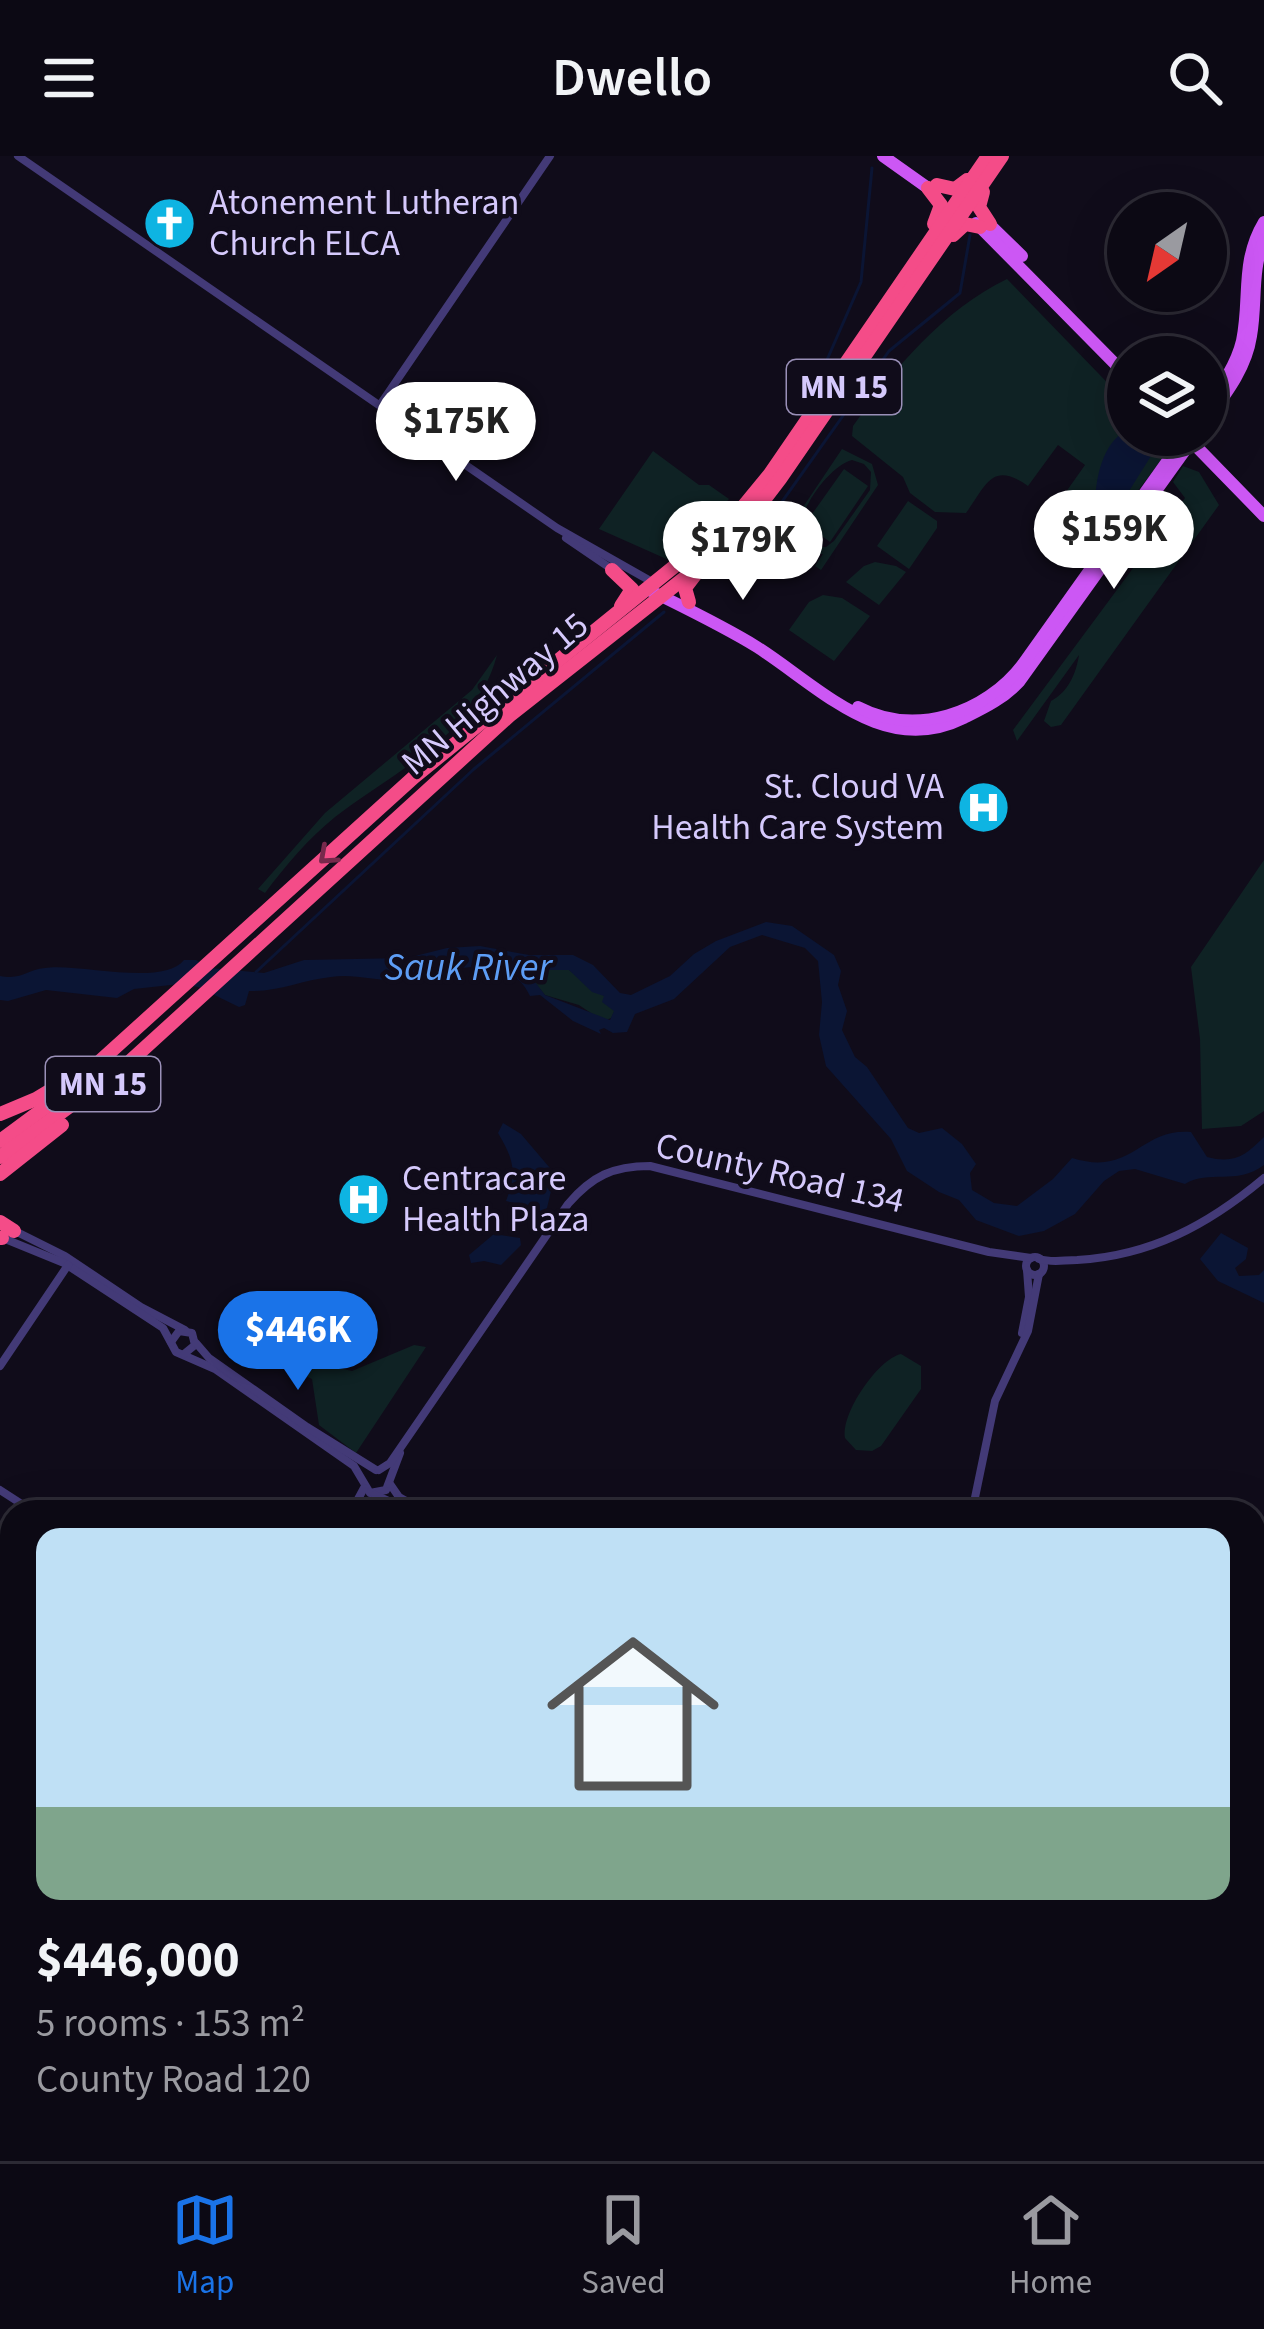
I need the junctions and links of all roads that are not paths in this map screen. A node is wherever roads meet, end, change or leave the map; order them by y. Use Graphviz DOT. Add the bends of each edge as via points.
graph roads {
  1 [pos="18,156"];
  2 [pos="550,156"];
  3 [pos="883,156"];
  4 [pos="896,156"];
  5 [pos="995,156"];
  6 [pos="933,187"];
  7 [pos="961,206"];
  8 [pos="1264,222"];
  9 [pos="985,225"];
  10 [pos="1264,239"];
  11 [pos="911,278"];
  12 [pos="1107,344"];
  13 [pos="1107,355"];
  14 [pos="1227,371"];
  15 [pos="1227,392"];
  16 [pos="380,405"];
  17 [pos="1174,456"];
  18 [pos="1208,456"];
  19 [pos="1211,456"];
  20 [pos="1264,505"];
  21 [pos="1264,517"];
  22 [pos="556,528"];
  23 [pos="711,557"];
  24 [pos="612,570"];
  25 [pos="658,590"];
  26 [pos="689,602"];
  27 [pos="569,654"];
  28 [pos="788,665"];
  29 [pos="160,1008"];
  30 [pos="128,1063"];
  31 [pos="0,1114"];
  32 [pos="0,1141"];
  33 [pos="0,1157"];
  34 [pos="0,1174"];
  35 [pos="1264,1178"];
  36 [pos="3,1228"];
  37 [pos="68,1265"];
  38 [pos="1034,1266"];
  39 [pos="184,1330"];
  40 [pos="196,1343"];
  41 [pos="171,1344"];
  42 [pos="182,1354"];
  43 [pos="0,1366"];
  44 [pos="404,1440"];
  45 [pos="378,1470"];
  46 [pos="389,1483"];
  47 [pos="369,1490"];
  48 [pos="362,1500"];
  49 [pos="389,1500"];
  50 [pos="404,1500"];
  51 [pos="974,1500"];
  1 -- 16 [label="street"];
  2 -- 16 [label="street"];
  3 -- 6 [label="main road"];
  4 -- 6 [label="main road"];
  5 -- 6 [label="highway" via="958,188"];
  5 -- 7 [label="highway, MN Highway 15 / MN 15"];
  5 -- 9 [label="highway" via="979,202"];
  6 -- 7 [label="main road"];
  6 -- 11 [label="highway" via="941,210"];
  7 -- 9 [label="main road"];
  7 -- 11 [label="highway, MN Highway 15 / MN 15"];
  8 -- 14 [label="main road" via="1246,268 1239,351"];
  9 -- 11 [label="highway" via="960,227"];
  9 -- 12 [label="main road"];
  9 -- 13 [label="main road"];
  10 -- 15 [label="main road" via="1249,348"];
  11 -- 23 [label="highway, MN Highway 15 / MN 15" via="768,496"];
  11 -- 25 [label="highway, MN Highway 15 / MN 15" via="752,498"];
  16 -- 22 [label="street"];
  17 -- 28 [label="main road" via="994,697 903,722 863,711"];
  18 -- 21 [label="main road"];
  19 -- 20 [label="main road"];
  22 -- 24 [label="street"];
  22 -- 25 [label="street"];
  23 -- 25 [label="highway, MN Highway 15 / MN 15"];
  23 -- 26 [label="highway" via="686,585"];
  24 -- 25 [label="street"];
  24 -- 27 [label="highway" via="629,583 630,596"];
  25 -- 26 [label="main road"];
  25 -- 27 [label="highway, MN Highway 15 / MN 15"];
  25 -- 28 [label="main road"];
  25 -- 30 [label="highway, MN Highway 15 / MN 15"];
  26 -- 28 [label="main road"];
  27 -- 29 [label="highway, MN Highway 15 / MN 15, one-way" via="414,777"];
  29 -- 31 [label="highway" via="67,1081"];
  29 -- 32 [label="highway, MN Highway 15 / MN 15"];
  30 -- 33 [label="highway, MN Highway 15 / MN 15"];
  30 -- 34 [label="highway"];
  35 -- 38 [label="street, County Road 134" via="1228,1209 1170,1240"];
  36 -- 37 [label="street"];
  36 -- 39 [label="street" via="73,1260"];
  37 -- 41 [label="street" via="163,1328"];
  37 -- 43 [label="street"];
  38 -- 44 [label="street, County Road 134" via="650,1166 610,1170 568,1204"];
  38 -- 51 [label="street" via="1030,1324 994,1401"];
  39 -- 40 [label="street"];
  39 -- 41 [label="street"];
  40 -- 42 [label="street"];
  40 -- 45 [label="street"];
  41 -- 42 [label="street"];
  42 -- 47 [label="street" via="354,1466"];
  44 -- 45 [label="street, County Road 134"];
  44 -- 46 [label="street, County Road 134"];
  45 -- 46 [label="street"];
  45 -- 47 [label="street, County Road 134" via="367,1475"];
  46 -- 47 [label="street" via="384,1492"];
  46 -- 50 [label="street"];
  47 -- 48 [label="street"];
  47 -- 49 [label="street"];
}
